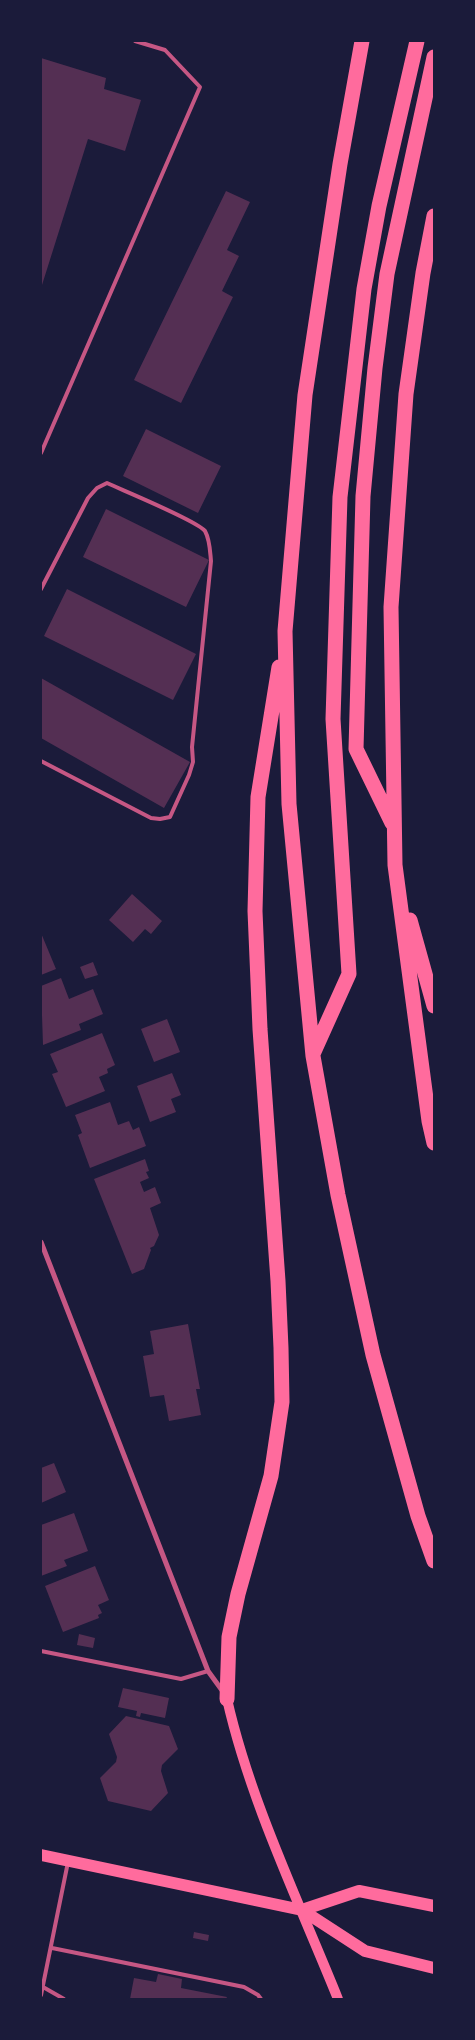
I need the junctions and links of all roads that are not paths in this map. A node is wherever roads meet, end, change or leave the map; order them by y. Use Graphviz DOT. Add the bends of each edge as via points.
graph roads {
  1 [pos="135,41"];
  2 [pos="362,41"];
  3 [pos="417,41"];
  4 [pos="434,57"];
  5 [pos="434,216"];
  6 [pos="41,453"];
  7 [pos="41,589"];
  8 [pos="286,631"];
  9 [pos="41,761"];
  10 [pos="394,829"];
  11 [pos="395,865"];
  12 [pos="434,1006"];
  13 [pos="313,1056"];
  14 [pos="434,1143"];
  15 [pos="41,1242"];
  16 [pos="434,1561"];
  17 [pos="41,1652"];
  18 [pos="208,1671"];
  19 [pos="228,1699"];
  20 [pos="41,1855"];
  21 [pos="68,1861"];
  22 [pos="434,1906"];
  23 [pos="302,1910"];
  24 [pos="52,1948"];
  25 [pos="434,1968"];
  26 [pos="43,1987"];
  27 [pos="41,1995"];
  28 [pos="64,1999"];
  29 [pos="260,1999"];
  30 [pos="338,1999"];
  1 -- 6 [label="lane" via="165,50 200,88"];
  2 -- 8 [label="highway" via="305,395"];
  3 -- 13 [label="highway" via="379,206 364,289 340,497 333,719 349,974"];
  4 -- 10 [label="highway" via="387,274 364,496 356,748"];
  5 -- 10 [label="highway" via="406,394 391,607"];
  7 -- 9 [label="lane" via="88,498 106,483 190,521 204,529 208,539 212,561 193,762 170,817 151,818"];
  8 -- 13 [label="highway" via="289,804"];
  8 -- 19 [label="highway" via="258,797 255,911 278,1280 282,1402 271,1476 229,1637"];
  10 -- 11 [label="highway"];
  11 -- 12 [label="highway"];
  11 -- 14 [label="highway"];
  13 -- 16 [label="highway" via="338,1195 373,1355 418,1516"];
  15 -- 18 [label="street"];
  17 -- 18 [label="lane" via="181,1679"];
  18 -- 19 [label="street"];
  19 -- 23 [label="main road" via="236,1738"];
  20 -- 21 [label="main road"];
  21 -- 23 [label="main road"];
  21 -- 24 [label="lane"];
  22 -- 23 [label="main road" via="359,1891"];
  23 -- 25 [label="main road" via="365,1951"];
  23 -- 30 [label="main road"];
  24 -- 26 [label="lane"];
  24 -- 29 [label="lane" via="244,1987"];
  26 -- 27 [label="lane"];
  26 -- 28 [label="lane"];
}
